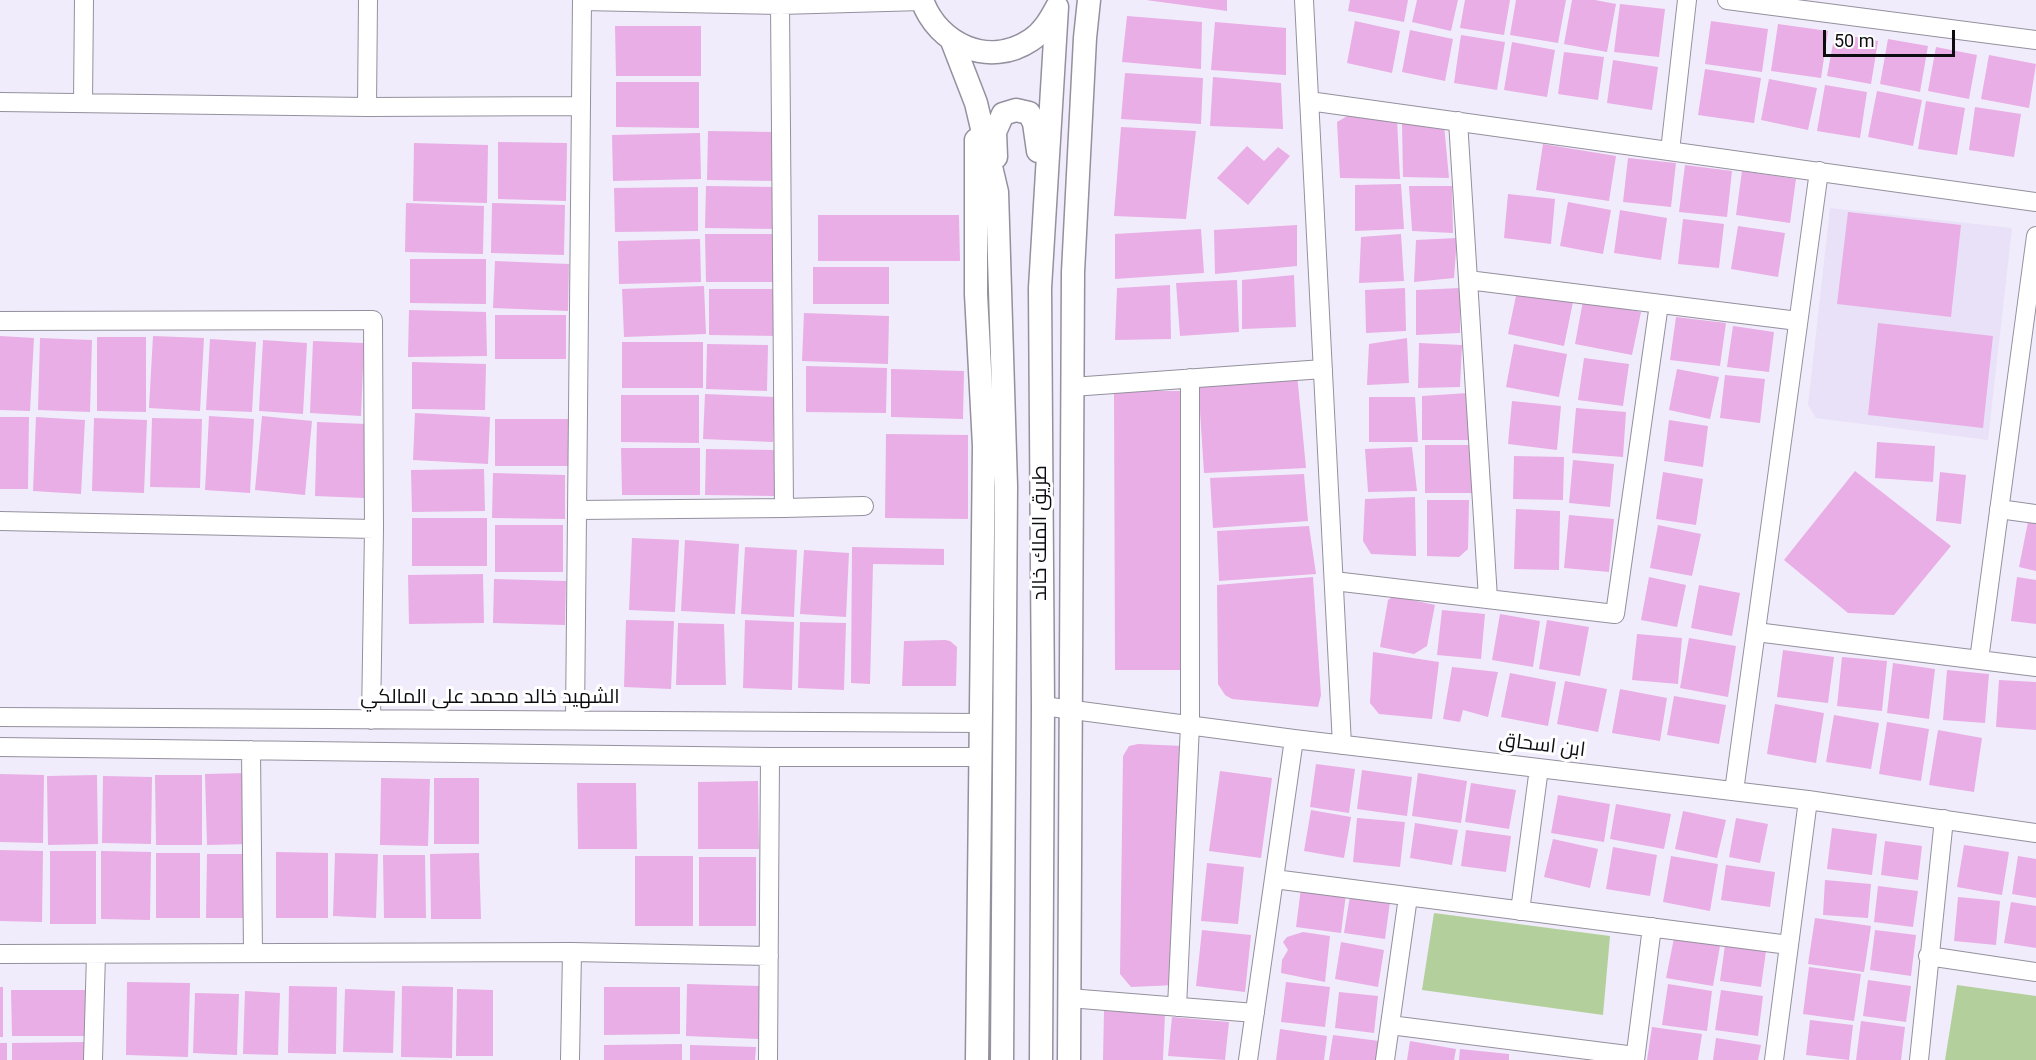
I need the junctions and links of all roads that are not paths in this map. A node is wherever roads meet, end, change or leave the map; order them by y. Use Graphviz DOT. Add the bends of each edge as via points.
graph roads {
  1 [pos="84,0"];
  2 [pos="368,0"];
  3 [pos="582,0"];
  4 [pos="922,0"];
  5 [pos="1089,0"];
  6 [pos="1304,0"];
  7 [pos="1687,0"];
  8 [pos="1727,0"];
  9 [pos="1750,2"];
  10 [pos="1058,3"];
  11 [pos="780,5"];
  12 [pos="1867,9"];
  13 [pos="2036,40"];
  14 [pos="952,41"];
  15 [pos="1309,101"];
  16 [pos="0,102"];
  17 [pos="83,102"];
  18 [pos="976,103"];
  19 [pos="581,106"];
  20 [pos="367,107"];
  21 [pos="1458,121"];
  22 [pos="1670,151"];
  23 [pos="1819,171"];
  24 [pos="997,192"];
  25 [pos="2036,202"];
  26 [pos="1044,203"];
  27 [pos="2036,236"];
  28 [pos="1468,280"];
  29 [pos="1659,304"];
  30 [pos="0,321"];
  31 [pos="1798,321"];
  32 [pos="1323,369"];
  33 [pos="1190,378"];
  34 [pos="1072,387"];
  35 [pos="864,506"];
  36 [pos="784,508"];
  37 [pos="2000,509"];
  38 [pos="577,510"];
  39 [pos="2036,514"];
  40 [pos="0,521"];
  41 [pos="374,529"];
  42 [pos="1334,581"];
  43 [pos="1488,598"];
  44 [pos="1756,632"];
  45 [pos="1979,660"];
  46 [pos="2036,667"];
  47 [pos="1043,706"];
  48 [pos="1072,710"];
  49 [pos="0,717"];
  50 [pos="370,720"];
  51 [pos="575,720"];
  52 [pos="981,723"];
  53 [pos="1190,725"];
  54 [pos="1294,739"];
  55 [pos="1342,745"];
  56 [pos="0,747"];
  57 [pos="251,750"];
  58 [pos="770,757"];
  59 [pos="980,757"];
  60 [pos="1539,768"];
  61 [pos="1734,791"];
  62 [pos="1808,800"];
  63 [pos="1944,819"];
  64 [pos="2036,833"];
  65 [pos="1274,879"];
  66 [pos="1408,897"];
  67 [pos="1520,911"];
  68 [pos="1652,927"];
  69 [pos="1789,945"];
  70 [pos="572,952"];
  71 [pos="253,953"];
  72 [pos="0,954"];
  73 [pos="96,954"];
  74 [pos="769,956"];
  75 [pos="1928,956"];
  76 [pos="2036,972"];
  77 [pos="1069,998"];
  78 [pos="1177,1007"];
  79 [pos="1255,1012"];
  80 [pos="1390,1025"];
  81 [pos="1635,1058"];
  82 [pos="93,1060"];
  83 [pos="570,1060"];
  84 [pos="768,1060"];
  85 [pos="977,1060"];
  86 [pos="1002,1060"];
  87 [pos="1041,1060"];
  88 [pos="1069,1060"];
  89 [pos="1248,1060"];
  90 [pos="1386,1060"];
  91 [pos="1774,1060"];
  92 [pos="1919,1060"];
  1 -- 17 [label="street"];
  2 -- 20 [label="street"];
  3 -- 11 [label="street"];
  3 -- 19 [label="street"];
  4 -- 11 [label="street"];
  4 -- 14 [label="main road" via="929,17"];
  5 -- 34 [label="main road" via="1074,250"];
  6 -- 15 [label="street"];
  7 -- 22 [label="street"];
  8 -- 9 [label="street"];
  9 -- 12 [label="street"];
  10 -- 14 [label="main road" via="1047,25 1032,40 1013,49 992,53 971,50"];
  10 -- 26 [label="main road, طريق الملك خالد"];
  11 -- 36 [label="street"];
  12 -- 13 [label="street"];
  14 -- 18 [label="main road, طريق الملك خالد"];
  15 -- 21 [label="street"];
  15 -- 32 [label="street"];
  16 -- 17 [label="street"];
  17 -- 20 [label="street"];
  18 -- 24 [label="main road, طريق الملك خالد"];
  18 -- 52 [label="main road" via="975,294 984,446"];
  19 -- 20 [label="street"];
  19 -- 38 [label="street"];
  21 -- 22 [label="street"];
  21 -- 28 [label="street"];
  22 -- 23 [label="street"];
  23 -- 25 [label="street"];
  23 -- 31 [label="street"];
  24 -- 26 [label="main road" via="995,132 1002,114 1016,110 1029,113 1034,123"];
  24 -- 86 [label="main road, طريق الملك خالد" via="1006,486"];
  26 -- 47 [label="main road, طريق الملك خالد" via="1040,288"];
  27 -- 37 [label="street"];
  28 -- 29 [label="street"];
  28 -- 43 [label="street"];
  29 -- 31 [label="street"];
  29 -- 43 [label="street" via="1615,614"];
  30 -- 41 [label="street" via="373,320"];
  31 -- 44 [label="street"];
  32 -- 33 [label="street"];
  32 -- 42 [label="street"];
  33 -- 34 [label="street"];
  33 -- 53 [label="street"];
  34 -- 48 [label="main road"];
  35 -- 36 [label="street"];
  36 -- 38 [label="street"];
  37 -- 39 [label="street"];
  37 -- 45 [label="street"];
  38 -- 51 [label="street"];
  40 -- 41 [label="street"];
  41 -- 50 [label="street"];
  42 -- 43 [label="street"];
  42 -- 55 [label="street"];
  44 -- 45 [label="street"];
  44 -- 61 [label="street"];
  45 -- 46 [label="street"];
  47 -- 48 [label="street, ابن اسحاق"];
  47 -- 87 [label="main road, طريق الملك خالد"];
  48 -- 53 [label="street, ابن اسحاق"];
  48 -- 77 [label="main road"];
  49 -- 50 [label="street, الشهيد خالد محمد على المالكي"];
  50 -- 51 [label="street, الشهيد خالد محمد على المالكي"];
  51 -- 52 [label="street, الشهيد خالد محمد على المالكي"];
  52 -- 59 [label="main road"];
  53 -- 54 [label="street, ابن اسحاق"];
  53 -- 78 [label="street"];
  54 -- 55 [label="street, ابن اسحاق"];
  54 -- 65 [label="street"];
  55 -- 60 [label="street, ابن اسحاق"];
  56 -- 57 [label="street"];
  57 -- 58 [label="street"];
  57 -- 71 [label="street"];
  58 -- 59 [label="street"];
  58 -- 74 [label="street"];
  59 -- 85 [label="main road"];
  60 -- 61 [label="street, ابن اسحاق"];
  60 -- 67 [label="street"];
  61 -- 62 [label="street, ابن اسحاق"];
  62 -- 63 [label="street, ابن اسحاق"];
  62 -- 69 [label="street"];
  63 -- 64 [label="street, ابن اسحاق"];
  63 -- 75 [label="street"];
  65 -- 66 [label="street"];
  65 -- 79 [label="street"];
  66 -- 67 [label="street"];
  66 -- 80 [label="street"];
  67 -- 68 [label="street"];
  68 -- 69 [label="street"];
  68 -- 81 [label="street"];
  69 -- 91 [label="street"];
  70 -- 71 [label="street"];
  70 -- 74 [label="street"];
  70 -- 83 [label="street"];
  71 -- 73 [label="street"];
  72 -- 73 [label="street"];
  73 -- 82 [label="street"];
  74 -- 84 [label="street"];
  75 -- 76 [label="street"];
  75 -- 92 [label="street"];
  77 -- 78 [label="street"];
  77 -- 88 [label="main road"];
  78 -- 79 [label="street"];
  79 -- 89 [label="street"];
  80 -- 81 [label="street"];
  80 -- 90 [label="street"];
}
